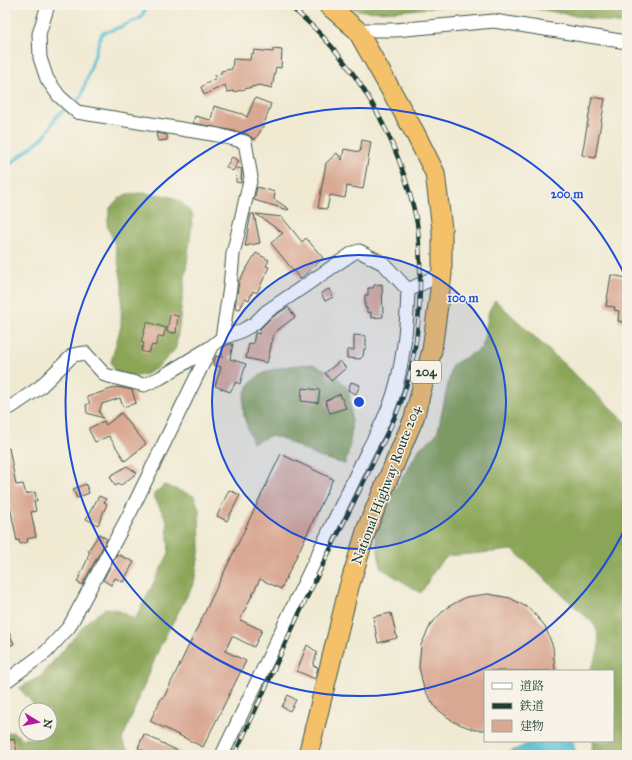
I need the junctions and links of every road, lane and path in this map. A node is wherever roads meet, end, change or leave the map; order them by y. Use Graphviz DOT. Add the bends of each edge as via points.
graph roads {
  1 [pos="48,5"];
  2 [pos="328,5"];
  3 [pos="356,30"];
  4 [pos="627,42"];
  5 [pos="442,274"];
  6 [pos="408,290"];
  7 [pos="222,338"];
  8 [pos="211,347"];
  9 [pos="5,408"];
  10 [pos="5,682"];
  11 [pos="222,755"];
  12 [pos="308,755"];
  1 -- 7 [label="street" via="40,34 40,58 47,79 58,96 77,112 218,135 245,142 251,177 233,254"];
  2 -- 3 [label="highway, National Highway Route 204 / 204"];
  3 -- 4 [label="street" via="395,30 494,21"];
  3 -- 5 [label="highway, National Highway Route 204 / 204" via="415,132 435,174 442,229"];
  5 -- 6 [label="street"];
  5 -- 12 [label="highway, National Highway Route 204 / 204" via="432,350 414,418 367,528 349,587"];
  6 -- 7 [label="street" via="384,264 359,251 266,312 254,324"];
  6 -- 11 [label="street" via="405,341 394,394"];
  7 -- 8 [label="street"];
  8 -- 9 [label="street" via="144,385 105,375 85,352 73,355 40,388 11,407"];
  8 -- 10 [label="street" via="130,513 69,627 46,652"];
}
